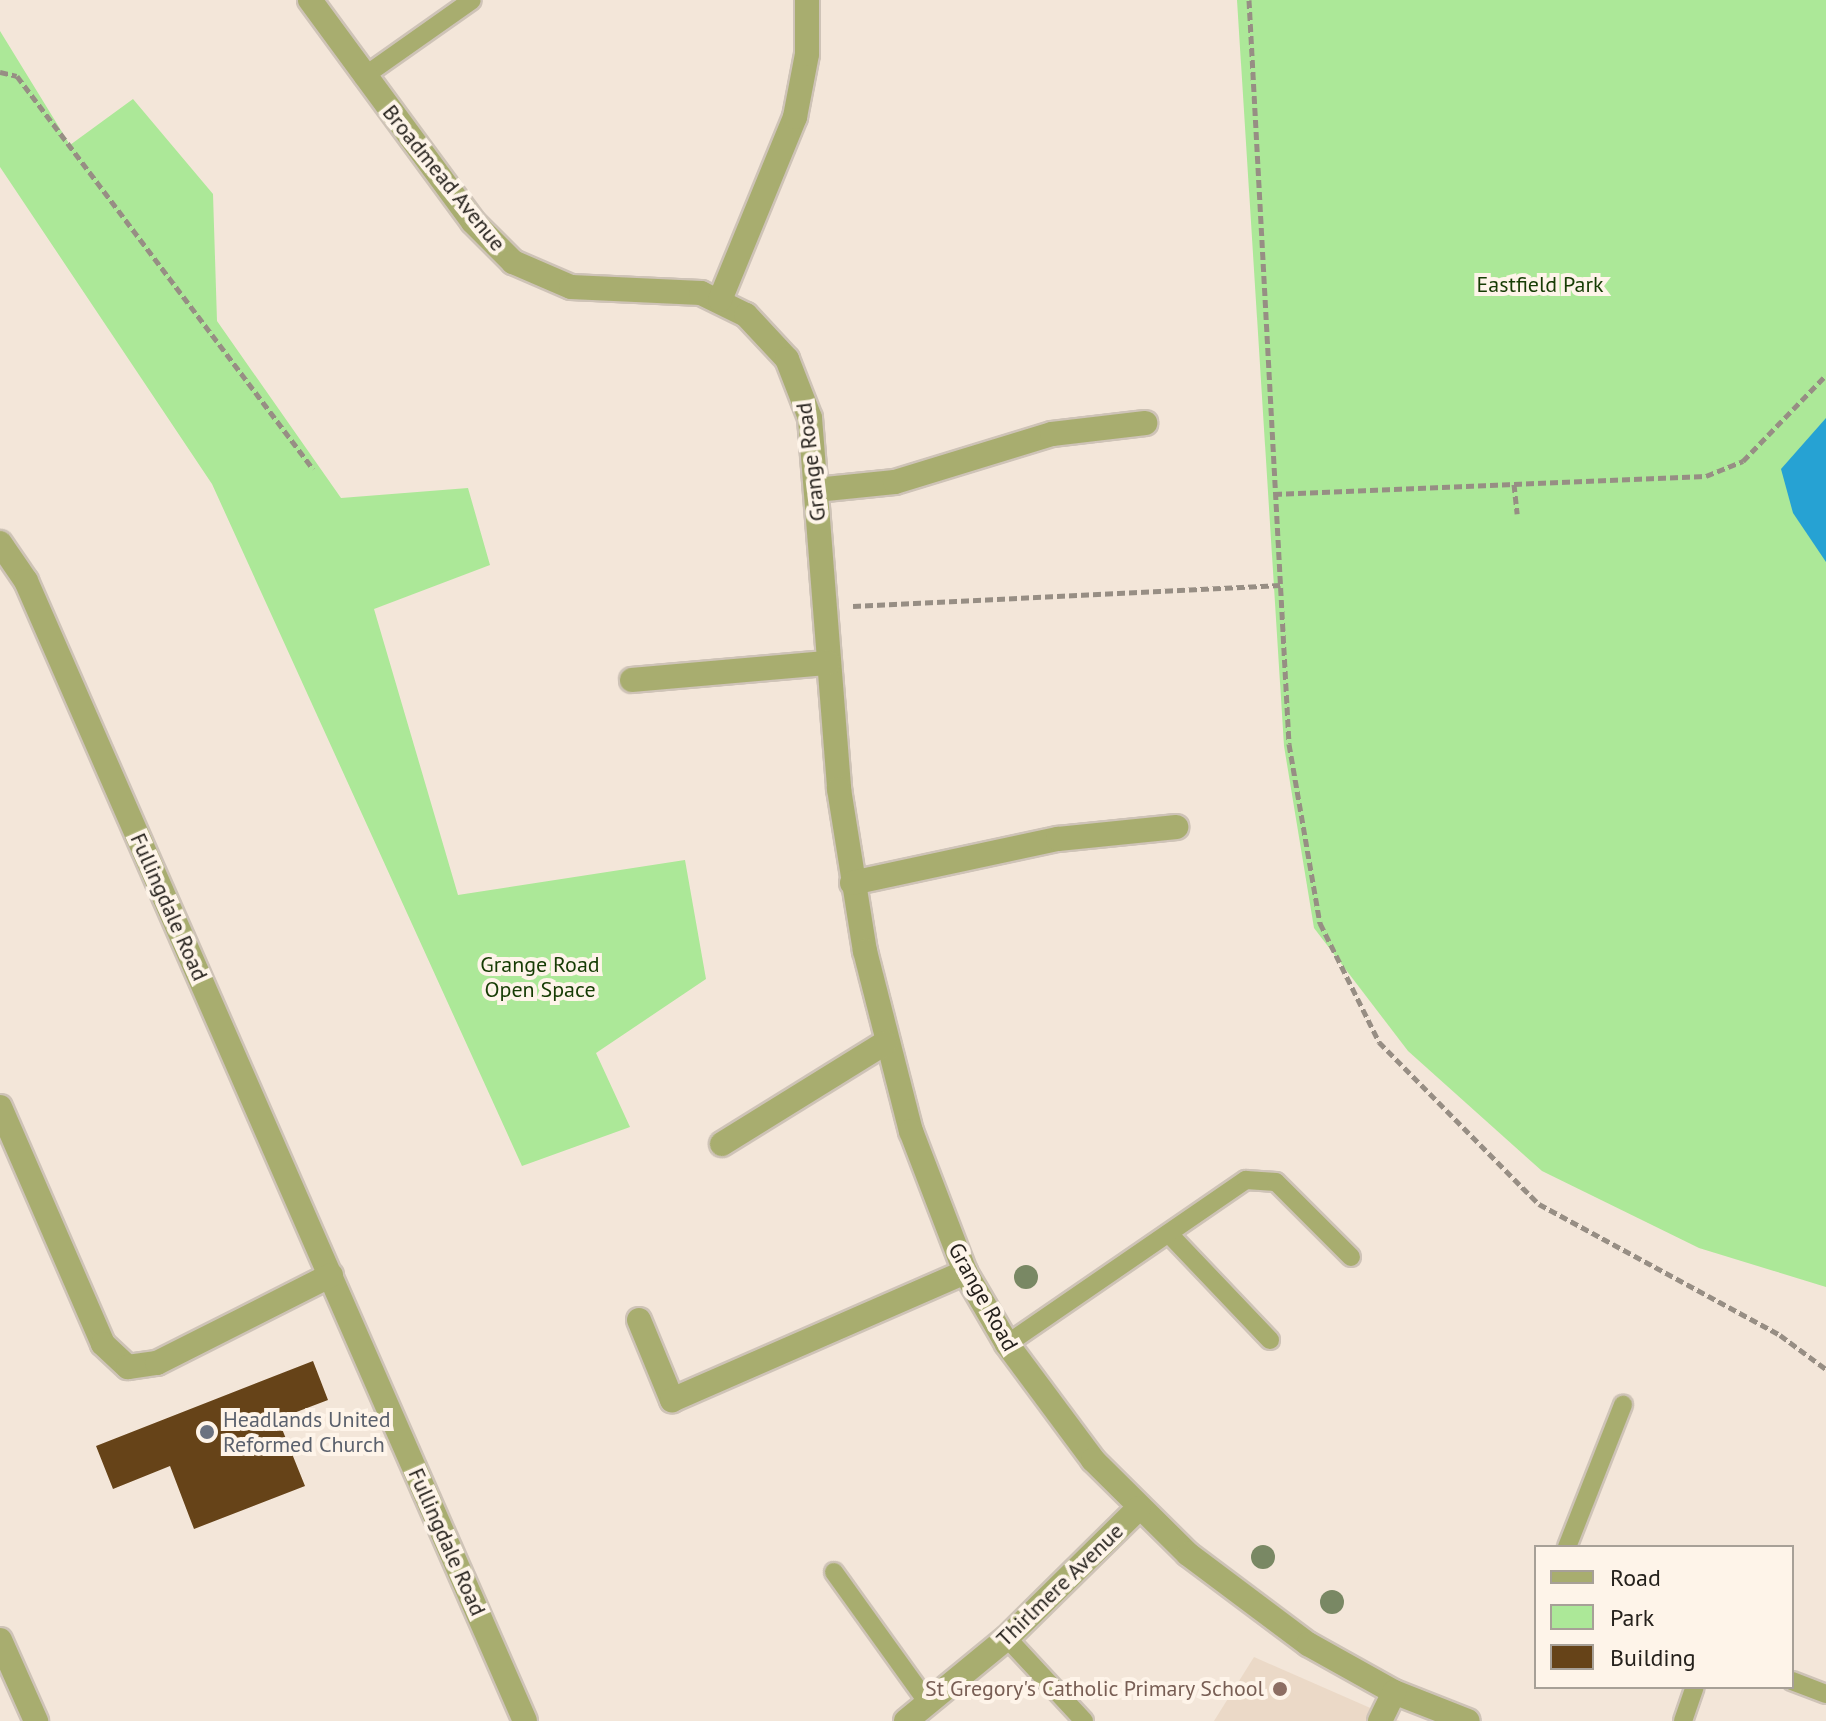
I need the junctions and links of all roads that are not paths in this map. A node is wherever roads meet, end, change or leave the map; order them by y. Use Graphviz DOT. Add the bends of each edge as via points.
graph roads {
  1 [pos="310,0"];
  2 [pos="472,0"];
  3 [pos="807,0"];
  4 [pos="363,77"];
  5 [pos="621,288"];
  6 [pos="720,300"];
  7 [pos="1145,423"];
  8 [pos="816,490"];
  9 [pos="3,553"];
  10 [pos="828,663"];
  11 [pos="632,680"];
  12 [pos="1176,827"];
  13 [pos="852,883"];
  14 [pos="885,1043"];
  15 [pos="1,1105"];
  16 [pos="722,1144"];
  17 [pos="1170,1235"];
  18 [pos="1351,1257"];
  19 [pos="965,1272"];
  20 [pos="331,1275"];
  21 [pos="639,1320"];
  22 [pos="1270,1340"];
  23 [pos="1007,1344"];
  24 [pos="1623,1405"];
  25 [pos="1139,1508"];
  26 [pos="1568,1545"];
  27 [pos="834,1572"];
  28 [pos="1007,1638"];
  29 [pos="2,1649"];
  30 [pos="1794,1682"];
  31 [pos="1694,1689"];
  32 [pos="1394,1692"];
  33 [pos="1826,1694"];
  34 [pos="929,1704"];
  35 [pos="36,1721"];
  36 [pos="525,1721"];
  37 [pos="906,1721"];
  38 [pos="1084,1721"];
  39 [pos="1380,1721"];
  40 [pos="1468,1721"];
  41 [pos="1683,1721"];
  1 -- 4 [label="street, Broadmead Avenue"];
  2 -- 4 [label="lane"];
  3 -- 6 [label="street" via="807,54 795,117"];
  4 -- 5 [label="street, Broadmead Avenue" via="473,222 513,262 571,287"];
  5 -- 6 [label="street, Grange Road" via="677,288"];
  6 -- 8 [label="street, Grange Road" via="768,336 802,387"];
  7 -- 8 [label="street" via="1052,434 895,482"];
  8 -- 10 [label="street, Grange Road"];
  9 -- 20 [label="street, Fullingdale Road" via="26,581"];
  10 -- 11 [label="street"];
  10 -- 13 [label="street, Grange Road"];
  12 -- 13 [label="street" via="1058,839"];
  13 -- 14 [label="street, Grange Road"];
  14 -- 16 [label="street"];
  14 -- 19 [label="street, Grange Road" via="921,1161"];
  15 -- 20 [label="street" via="103,1344 128,1367 157,1363"];
  17 -- 18 [label="lane" via="1229,1190 1261,1178 1291,1193"];
  17 -- 22 [label="lane"];
  17 -- 23 [label="lane"];
  19 -- 21 [label="street" via="672,1400"];
  19 -- 23 [label="street, Grange Road"];
  20 -- 36 [label="street, Fullingdale Road"];
  23 -- 25 [label="street, Grange Road" via="1093,1460"];
  24 -- 26 [label="lane"];
  25 -- 28 [label="street, Thirlmere Avenue"];
  25 -- 32 [label="street, Grange Road" via="1236,1595"];
  27 -- 34 [label="lane"];
  28 -- 34 [label="street, Thirlmere Avenue"];
  28 -- 38 [label="lane"];
  29 -- 35 [label="street"];
  30 -- 33 [label="lane"];
  31 -- 41 [label="lane"];
  32 -- 39 [label="street"];
  32 -- 40 [label="street, Grange Road"];
  34 -- 37 [label="street, Thirlmere Avenue"];
}
